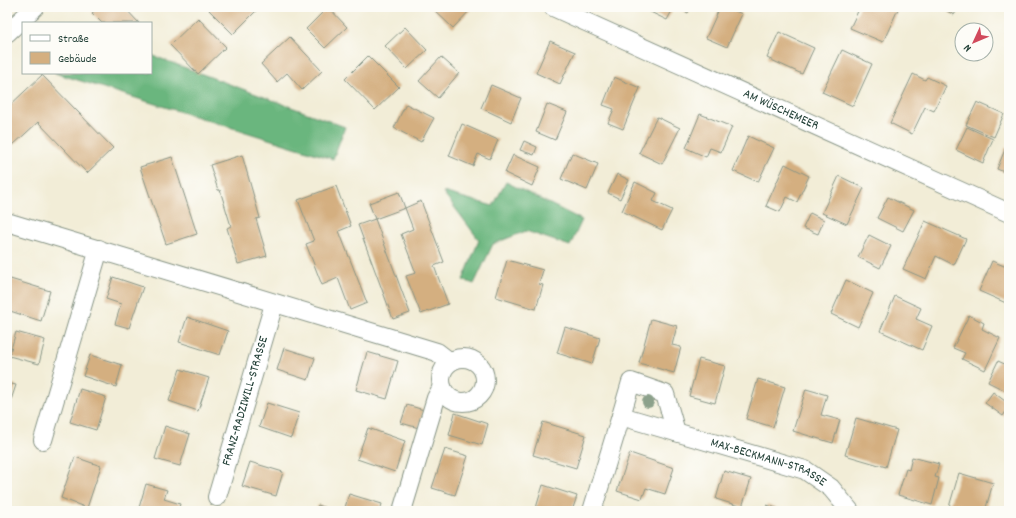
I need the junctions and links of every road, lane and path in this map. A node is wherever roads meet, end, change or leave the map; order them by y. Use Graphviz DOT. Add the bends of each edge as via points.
graph roads {
  1 [pos="35,7"];
  2 [pos="553,7"];
  3 [pos="7,33"];
  4 [pos="7,212"];
  5 [pos="1009,213"];
  6 [pos="14,224"];
  7 [pos="99,249"];
  8 [pos="274,304"];
  9 [pos="450,362"];
  10 [pos="442,387"];
  11 [pos="621,416"];
  12 [pos="676,432"];
  13 [pos="42,440"];
  14 [pos="217,498"];
  15 [pos="402,511"];
  16 [pos="592,511"];
  17 [pos="850,511"];
  1 -- 3 [label="street"];
  2 -- 5 [label="street, AM WÜSCHEMEER"];
  4 -- 6 [label="street"];
  6 -- 7 [label="street"];
  7 -- 8 [label="street"];
  7 -- 13 [label="street"];
  8 -- 9 [label="street" via="437,352"];
  8 -- 14 [label="street, FRANZ-RADZIWILL-STRASSE"];
  9 -- 10 [label="street" via="442,374"];
  9 -- 10 [label="street" via="457,359 472,360 483,370 485,385 477,398 463,402 450,398"];
  10 -- 15 [label="street" via="436,398"];
  11 -- 12 [label="street, MAX-BECKMANN-STRASSE"];
  11 -- 12 [label="street" via="631,382 665,394"];
  11 -- 16 [label="street"];
  12 -- 17 [label="street, MAX-BECKMANN-STRASSE" via="805,470 831,488"];
}
